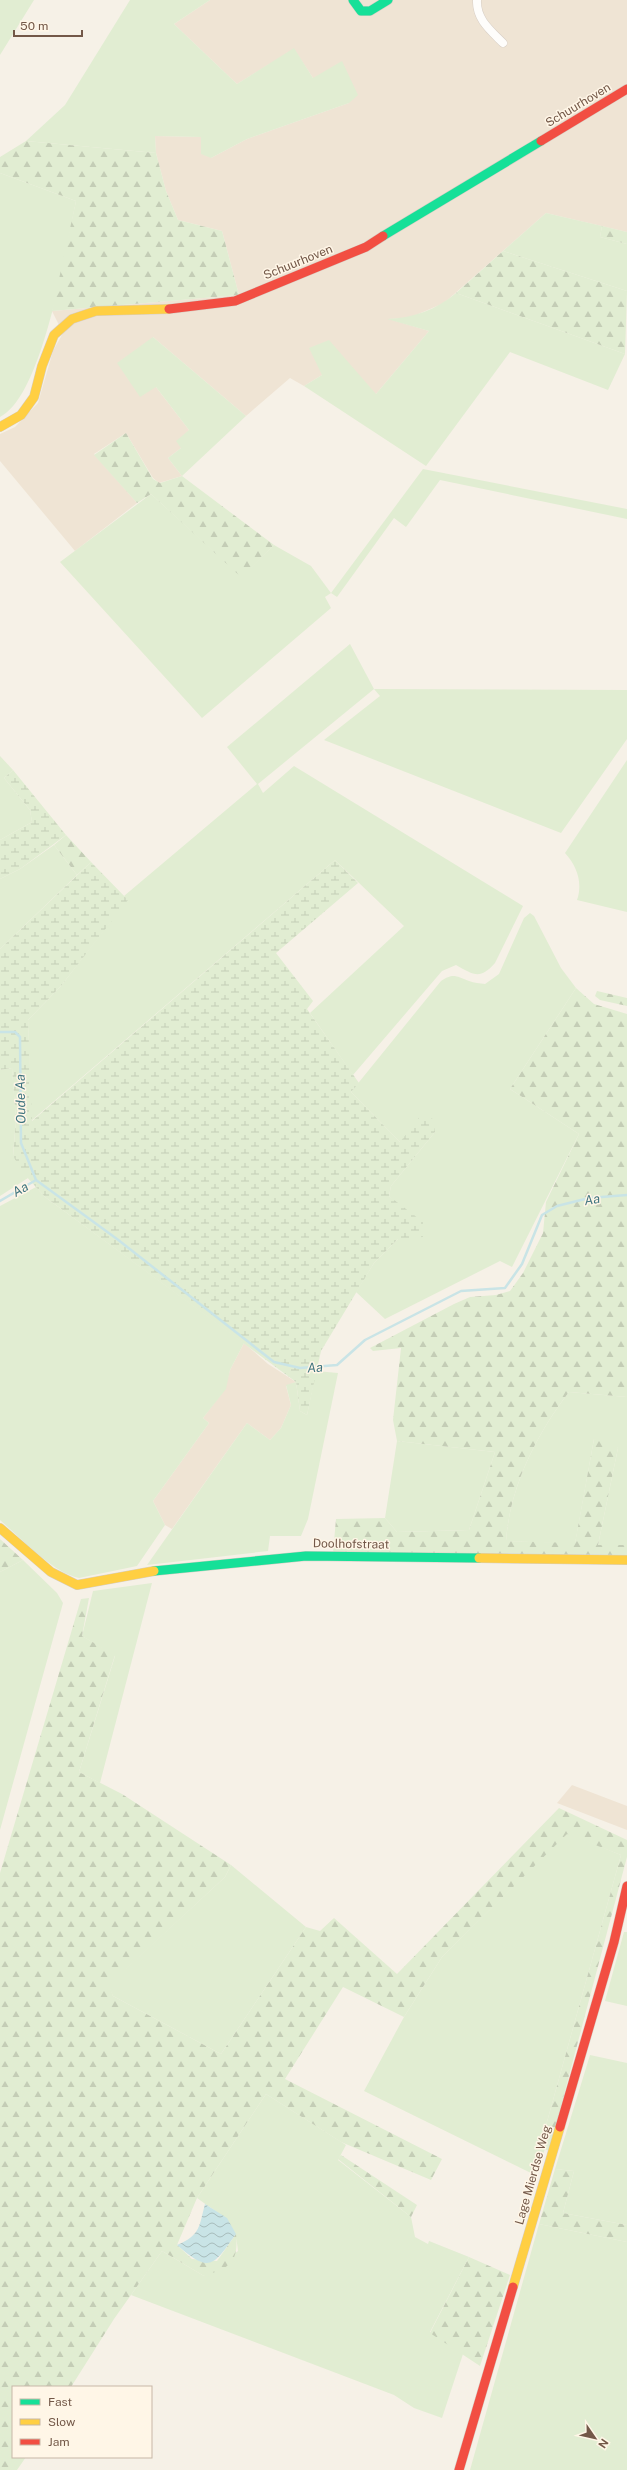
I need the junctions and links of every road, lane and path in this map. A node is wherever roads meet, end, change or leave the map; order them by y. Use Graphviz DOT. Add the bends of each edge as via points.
graph roads {
  1 [pos="353,0"];
  2 [pos="388,0"];
  3 [pos="476,0"];
  4 [pos="503,44"];
  5 [pos="627,89"];
  6 [pos="0,427"];
  7 [pos="0,1528"];
  8 [pos="627,1560"];
  9 [pos="627,1886"];
  10 [pos="459,2470"];
  1 -- 2 [label="street" via="361,11 365,12"];
  3 -- 4 [label="street" via="476,11"];
  5 -- 6 [label="street, Schuurhoven" via="372,243 328,263 235,301 188,308 96,311 72,318 54,335 34,397 20,415"];
  7 -- 8 [label="street, Doolhofstraat" via="51,1572 77,1585 170,1568 306,1556"];
  9 -- 10 [label="street, Lage Mierdse Weg" via="614,1942"];
}
